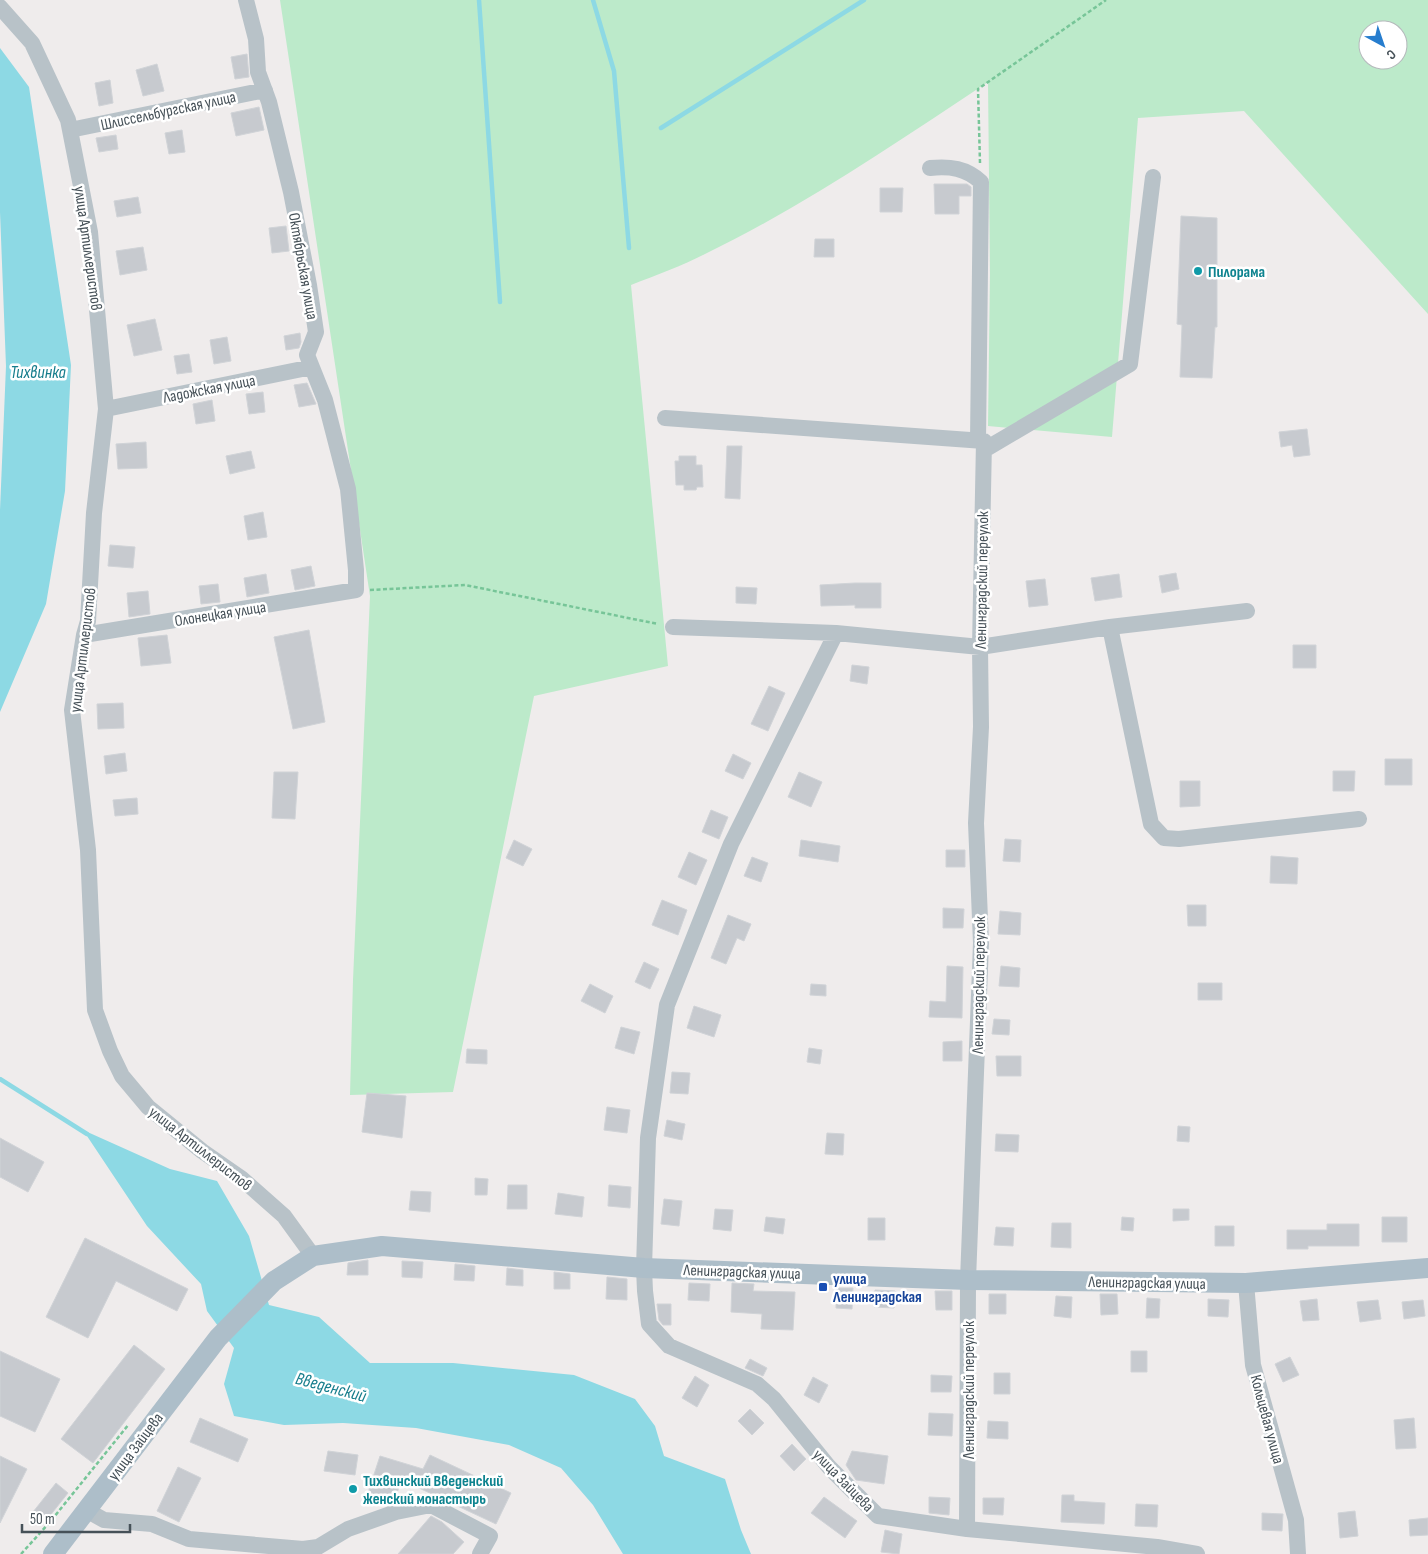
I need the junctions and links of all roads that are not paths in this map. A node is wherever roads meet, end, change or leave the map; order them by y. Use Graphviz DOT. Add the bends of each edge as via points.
graph roads {
  1 [pos="246,0"];
  2 [pos="0,7"];
  3 [pos="265,90"];
  4 [pos="70,130"];
  5 [pos="930,168"];
  6 [pos="1153,177"];
  7 [pos="312,367"];
  8 [pos="106,409"];
  9 [pos="666,418"];
  10 [pos="982,444"];
  11 [pos="356,590"];
  12 [pos="1247,611"];
  13 [pos="673,627"];
  14 [pos="1110,627"];
  15 [pos="836,633"];
  16 [pos="84,635"];
  17 [pos="980,647"];
  18 [pos="1359,819"];
  19 [pos="313,1256"];
  20 [pos="644,1268"];
  21 [pos="1428,1268"];
  22 [pos="968,1280"];
  23 [pos="274,1281"];
  24 [pos="1246,1283"];
  25 [pos="86,1510"];
  26 [pos="967,1529"];
  27 [pos="318,1547"];
  28 [pos="53,1554"];
  29 [pos="334,1554"];
  30 [pos="480,1554"];
  31 [pos="1197,1554"];
  32 [pos="1298,1554"];
  1 -- 3 [label="street, Октябрьская улица" via="256,38 258,72"];
  2 -- 4 [label="street, улица Артиллеристов" via="32,43"];
  3 -- 4 [label="street, Шлиссельбургская улица"];
  3 -- 7 [label="street, Октябрьская улица" via="291,192 309,285 316,332 307,355"];
  4 -- 8 [label="street, улица Артиллеристов" via="90,232"];
  5 -- 10 [label="street, Ленинградский переулок" via="959,168 981,182"];
  6 -- 10 [label="street" via="1130,364"];
  7 -- 8 [label="street, Ладожская улица"];
  7 -- 11 [label="street, Октябрьская улица" via="325,400 348,489"];
  8 -- 16 [label="street, улица Артиллеристов" via="94,514 88,621"];
  9 -- 10 [label="street"];
  10 -- 17 [label="street, Ленинградский переулок"];
  11 -- 16 [label="street, Олонецкая улица"];
  12 -- 14 [label="street"];
  13 -- 15 [label="street"];
  14 -- 17 [label="street"];
  14 -- 18 [label="street" via="1151,824 1164,838 1180,839"];
  15 -- 17 [label="street"];
  15 -- 20 [label="street, улица Зайцева" via="731,844 667,1005 648,1138"];
  16 -- 19 [label="street, улица Артиллеристов" via="72,710 88,850 96,1010 110,1052 122,1076 148,1107 241,1178 284,1216"];
  17 -- 22 [label="street, Ленинградский переулок" via="981,727 976,823 981,943"];
  19 -- 20 [label="main road, Ленинградская улица" via="382,1246"];
  19 -- 23 [label="main road, Ленинградская улица"];
  20 -- 22 [label="main road, Ленинградская улица"];
  20 -- 26 [label="street, улица Зайцева" via="649,1324 669,1346 756,1384 774,1399 829,1467 878,1516"];
  21 -- 24 [label="main road, Ленинградская улица"];
  22 -- 24 [label="main road, Ленинградская улица"];
  22 -- 26 [label="street, Ленинградский переулок"];
  23 -- 25 [label="main road, улица Зайцева" via="218,1338"];
  24 -- 32 [label="street, Кольцевая улица" via="1253,1365 1296,1520"];
  25 -- 27 [label="street" via="104,1520 152,1524 189,1539 303,1549"];
  25 -- 28 [label="main road, улица Зайцева"];
  26 -- 31 [label="street, улица Зайцева" via="1158,1547"];
  27 -- 29 [label="street"];
  27 -- 30 [label="street" via="348,1529 431,1504 490,1536"];
}
